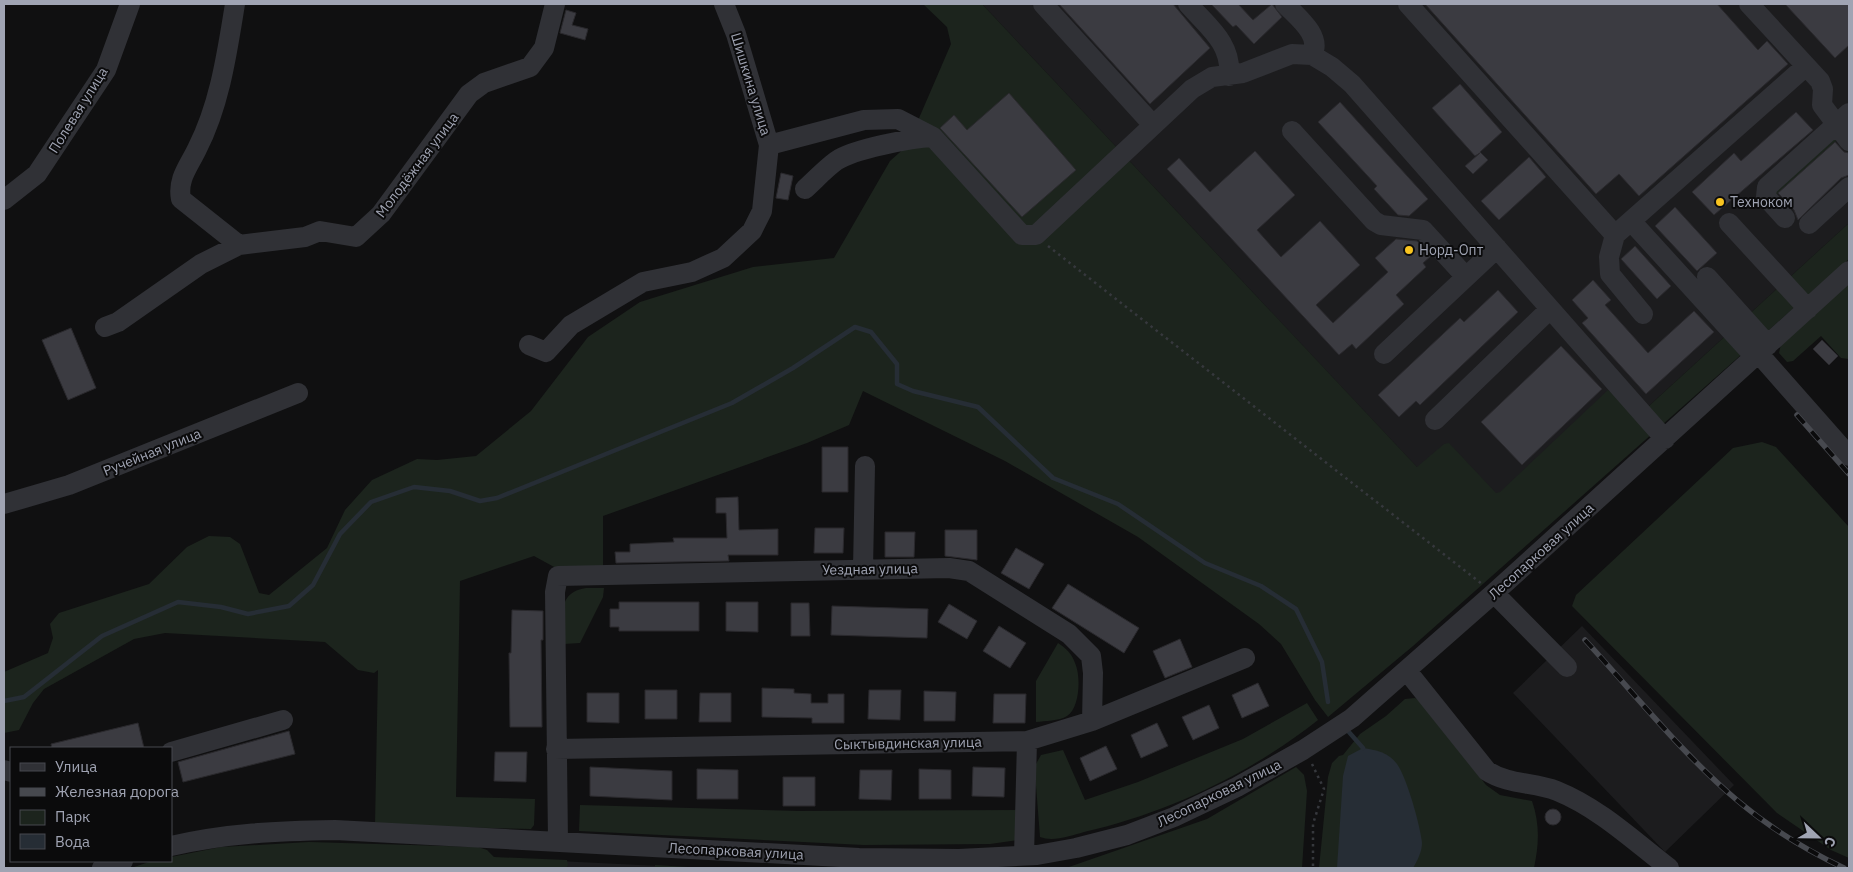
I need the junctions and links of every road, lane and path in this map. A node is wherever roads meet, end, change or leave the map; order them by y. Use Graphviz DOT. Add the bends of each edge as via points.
graph roads {
  1 [pos="130,4"];
  2 [pos="235,4"];
  3 [pos="555,4"];
  4 [pos="724,4"];
  5 [pos="1043,4"];
  6 [pos="1188,4"];
  7 [pos="1285,4"];
  8 [pos="1408,4"];
  9 [pos="1749,4"];
  10 [pos="1312,55"];
  11 [pos="1806,66"];
  12 [pos="1229,76"];
  13 [pos="1842,119"];
  14 [pos="1153,125"];
  15 [pos="1292,131"];
  16 [pos="933,137"];
  17 [pos="1849,141"];
  18 [pos="769,144"];
  19 [pos="1849,187"];
  20 [pos="805,189"];
  21 [pos="4,200"];
  22 [pos="1784,218"];
  23 [pos="1631,222"];
  24 [pos="1729,222"];
  25 [pos="1809,224"];
  26 [pos="1036,235"];
  27 [pos="1616,235"];
  28 [pos="239,245"];
  29 [pos="1497,248"];
  30 [pos="1849,271"];
  31 [pos="1466,277"];
  32 [pos="1707,277"];
  33 [pos="1550,309"];
  34 [pos="1808,309"];
  35 [pos="1644,314"];
  36 [pos="105,327"];
  37 [pos="529,345"];
  38 [pos="1761,352"];
  39 [pos="1384,354"];
  40 [pos="298,393"];
  41 [pos="1435,420"];
  42 [pos="1665,439"];
  43 [pos="1849,456"];
  44 [pos="865,466"];
  45 [pos="4,504"];
  46 [pos="864,570"];
  47 [pos="1494,593"];
  48 [pos="1245,658"];
  49 [pos="1567,667"];
  50 [pos="1407,671"];
  51 [pos="283,720"];
  52 [pos="1092,721"];
  53 [pos="1027,742"];
  54 [pos="556,749"];
  55 [pos="1303,750"];
  56 [pos="172,752"];
  57 [pos="558,842"];
  58 [pos="172,846"];
  59 [pos="1024,856"];
  60 [pos="120,862"];
  61 [pos="102,868"];
  62 [pos="1313,868"];
  63 [pos="1669,868"];
  1 -- 21 [label="street, Полевая улица" via="106,70 38,174"];
  2 -- 28 [label="street" via="225,68 213,109 179,188 181,199"];
  3 -- 28 [label="street, Молодёжная улица" via="544,48 530,67 484,83 469,94 366,230 356,237 320,231 305,237"];
  4 -- 18 [label="street, Шишкина улица"];
  5 -- 14 [label="street"];
  6 -- 12 [label="street" via="1224,46 1230,61"];
  7 -- 10 [label="street" via="1313,35"];
  8 -- 27 [label="street"];
  9 -- 11 [label="street"];
  10 -- 12 [label="street" via="1292,54"];
  10 -- 29 [label="street" via="1352,84"];
  11 -- 13 [label="street" via="1822,84 1822,105"];
  11 -- 23 [label="street"];
  12 -- 14 [label="street" via="1212,77 1192,89"];
  13 -- 17 [label="street"];
  13 -- 22 [label="street" via="1767,187 1766,197"];
  14 -- 26 [label="street"];
  15 -- 31 [label="street" via="1374,221 1381,225 1423,230"];
  16 -- 18 [label="street" via="898,119 864,120"];
  16 -- 20 [label="street" via="898,142 838,160"];
  16 -- 26 [label="street" via="1022,236"];
  18 -- 37 [label="street, Шишкина улица" via="762,211 752,231 723,258 692,272 643,282 571,325 546,352"];
  19 -- 25 [label="street"];
  23 -- 27 [label="street"];
  23 -- 38 [label="street"];
  24 -- 34 [label="street"];
  26 -- 47 [label="path"];
  27 -- 35 [label="street" via="1610,257 1610,274"];
  28 -- 36 [label="street, Молодёжная улица" via="201,264 118,322"];
  29 -- 31 [label="street"];
  29 -- 33 [label="street"];
  30 -- 34 [label="street, Лесопарковая улица"];
  31 -- 39 [label="street"];
  32 -- 38 [label="street"];
  33 -- 41 [label="street"];
  33 -- 42 [label="street"];
  34 -- 38 [label="street, Лесопарковая улица"];
  38 -- 42 [label="street, Лесопарковая улица"];
  38 -- 43 [label="street"];
  40 -- 45 [label="street, Ручейная улица" via="69,485"];
  42 -- 47 [label="street, Лесопарковая улица"];
  44 -- 46 [label="street"];
  46 -- 52 [label="street, Уездная улица" via="948,568 969,571 1070,634 1090,656"];
  46 -- 54 [label="street, Уездная улица" via="558,576 555,592"];
  47 -- 49 [label="street"];
  47 -- 50 [label="street, Лесопарковая улица"];
  48 -- 52 [label="street, Сыктывдинская улица"];
  50 -- 55 [label="street, Лесопарковая улица" via="1352,718"];
  50 -- 63 [label="street" via="1487,771 1500,779 1556,791 1584,805"];
  51 -- 56 [label="street"];
  52 -- 53 [label="street, Сыктывдинская улица"];
  53 -- 54 [label="street, Сыктывдинская улица"];
  53 -- 59 [label="street"];
  54 -- 57 [label="street"];
  55 -- 59 [label="street, Лесопарковая улица" via="1174,818 1076,848"];
  55 -- 62 [label="path" via="1324,789 1313,824"];
  57 -- 58 [label="street, Лесопарковая улица" via="334,830 219,835"];
  57 -- 59 [label="street, Лесопарковая улица" via="859,858"];
  60 -- 61 [label="street"];
}
